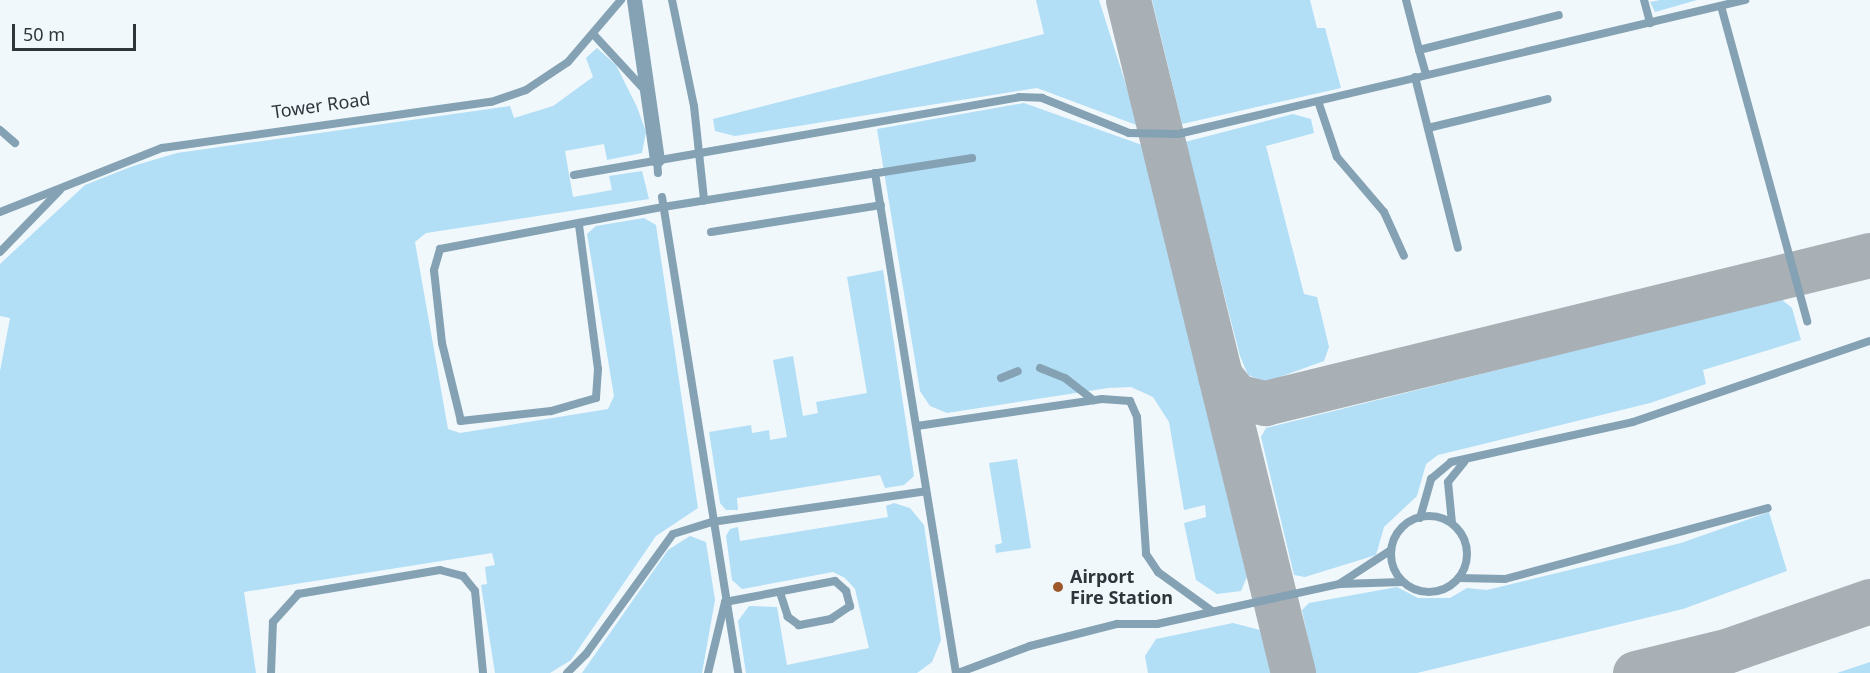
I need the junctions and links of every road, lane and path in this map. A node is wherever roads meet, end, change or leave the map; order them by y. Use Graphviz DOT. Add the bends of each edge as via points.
graph roads {
  1 [pos="621,0"];
  2 [pos="634,0"];
  3 [pos="672,0"];
  4 [pos="1406,0"];
  5 [pos="1644,0"];
  6 [pos="1744,0"];
  7 [pos="1721,6"];
  8 [pos="1559,15"];
  9 [pos="1650,23"];
  10 [pos="595,36"];
  11 [pos="1419,50"];
  12 [pos="1426,74"];
  13 [pos="1415,76"];
  14 [pos="646,92"];
  15 [pos="1548,99"];
  16 [pos="1318,100"];
  17 [pos="1428,128"];
  18 [pos="0,130"];
  19 [pos="15,143"];
  20 [pos="700,152"];
  21 [pos="972,158"];
  22 [pos="658,166"];
  23 [pos="875,173"];
  24 [pos="574,175"];
  25 [pos="61,190"];
  26 [pos="662,197"];
  27 [pos="704,200"];
  28 [pos="881,205"];
  29 [pos="663,207"];
  30 [pos="0,212"];
  31 [pos="579,225"];
  32 [pos="711,232"];
  33 [pos="1458,248"];
  34 [pos="0,252"];
  35 [pos="1404,256"];
  36 [pos="1808,321"];
  37 [pos="1870,341"];
  38 [pos="1040,368"];
  39 [pos="1018,372"];
  40 [pos="1000,378"];
  41 [pos="1093,400"];
  42 [pos="917,426"];
  43 [pos="1464,462"];
  44 [pos="926,491"];
  45 [pos="1768,508"];
  46 [pos="1420,518"];
  47 [pos="712,522"];
  48 [pos="1452,524"];
  49 [pos="1391,550"];
  50 [pos="1459,578"];
  51 [pos="1402,582"];
  52 [pos="1339,584"];
  53 [pos="780,592"];
  54 [pos="725,602"];
  55 [pos="1212,611"];
  56 [pos="271,673"];
  57 [pos="483,673"];
  58 [pos="567,673"];
  59 [pos="708,673"];
  60 [pos="738,673"];
  61 [pos="957,673"];
  1 -- 10 [label="lane, Tower Road"];
  2 -- 14 [label="street"];
  3 -- 20 [label="lane"];
  4 -- 11 [label="lane"];
  5 -- 9 [label="lane"];
  6 -- 7 [label="lane"];
  7 -- 9 [label="lane"];
  7 -- 36 [label="lane"];
  8 -- 11 [label="lane"];
  9 -- 12 [label="lane"];
  10 -- 14 [label="lane"];
  10 -- 25 [label="lane, Tower Road" via="546,79 491,102 162,148 99,169"];
  11 -- 12 [label="lane"];
  12 -- 13 [label="lane"];
  13 -- 16 [label="lane"];
  13 -- 17 [label="lane"];
  14 -- 22 [label="street"];
  15 -- 17 [label="lane"];
  16 -- 20 [label="lane" via="1184,133 1150,135 1118,130 1042,98 1019,98"];
  16 -- 35 [label="lane" via="1337,157 1384,212"];
  17 -- 33 [label="lane"];
  18 -- 19 [label="lane"];
  20 -- 22 [label="lane"];
  20 -- 27 [label="lane"];
  21 -- 23 [label="lane"];
  22 -- 24 [label="lane"];
  23 -- 27 [label="lane"];
  23 -- 28 [label="lane"];
  25 -- 30 [label="lane, Tower Road"];
  25 -- 34 [label="lane"];
  26 -- 29 [label="lane"];
  27 -- 29 [label="lane"];
  28 -- 32 [label="lane"];
  28 -- 42 [label="lane"];
  29 -- 31 [label="lane"];
  29 -- 47 [label="lane"];
  31 -- 31 [label="lane" via="447,246 437,254 434,270 442,343 460,421 551,411 596,398 597,363"];
  37 -- 43 [label="lane" via="1660,414"];
  38 -- 41 [label="lane" via="1065,378"];
  39 -- 40 [label="lane"];
  41 -- 42 [label="lane"];
  41 -- 55 [label="lane" via="1121,397 1135,408 1146,554 1164,577"];
  42 -- 44 [label="lane"];
  43 -- 46 [label="lane" via="1436,470"];
  43 -- 48 [label="lane" via="1448,482"];
  44 -- 47 [label="lane"];
  44 -- 61 [label="lane"];
  45 -- 50 [label="lane" via="1505,579"];
  46 -- 48 [label="lane"];
  46 -- 49 [label="lane" via="1399,531"];
  47 -- 54 [label="lane"];
  47 -- 58 [label="lane" via="686,528 663,542 586,654"];
  48 -- 50 [label="lane" via="1467,549"];
  49 -- 51 [label="lane"];
  49 -- 52 [label="lane"];
  50 -- 51 [label="lane" via="1431,593"];
  51 -- 52 [label="lane"];
  52 -- 55 [label="lane"];
  53 -- 53 [label="lane" via="835,581 846,591 850,606 831,619 799,625 788,616"];
  53 -- 54 [label="lane"];
  54 -- 59 [label="lane"];
  54 -- 60 [label="lane"];
  55 -- 61 [label="lane" via="1157,624 1117,624 1041,643"];
  56 -- 57 [label="lane" via="273,622 298,594 441,570 463,576 475,591"];
}
